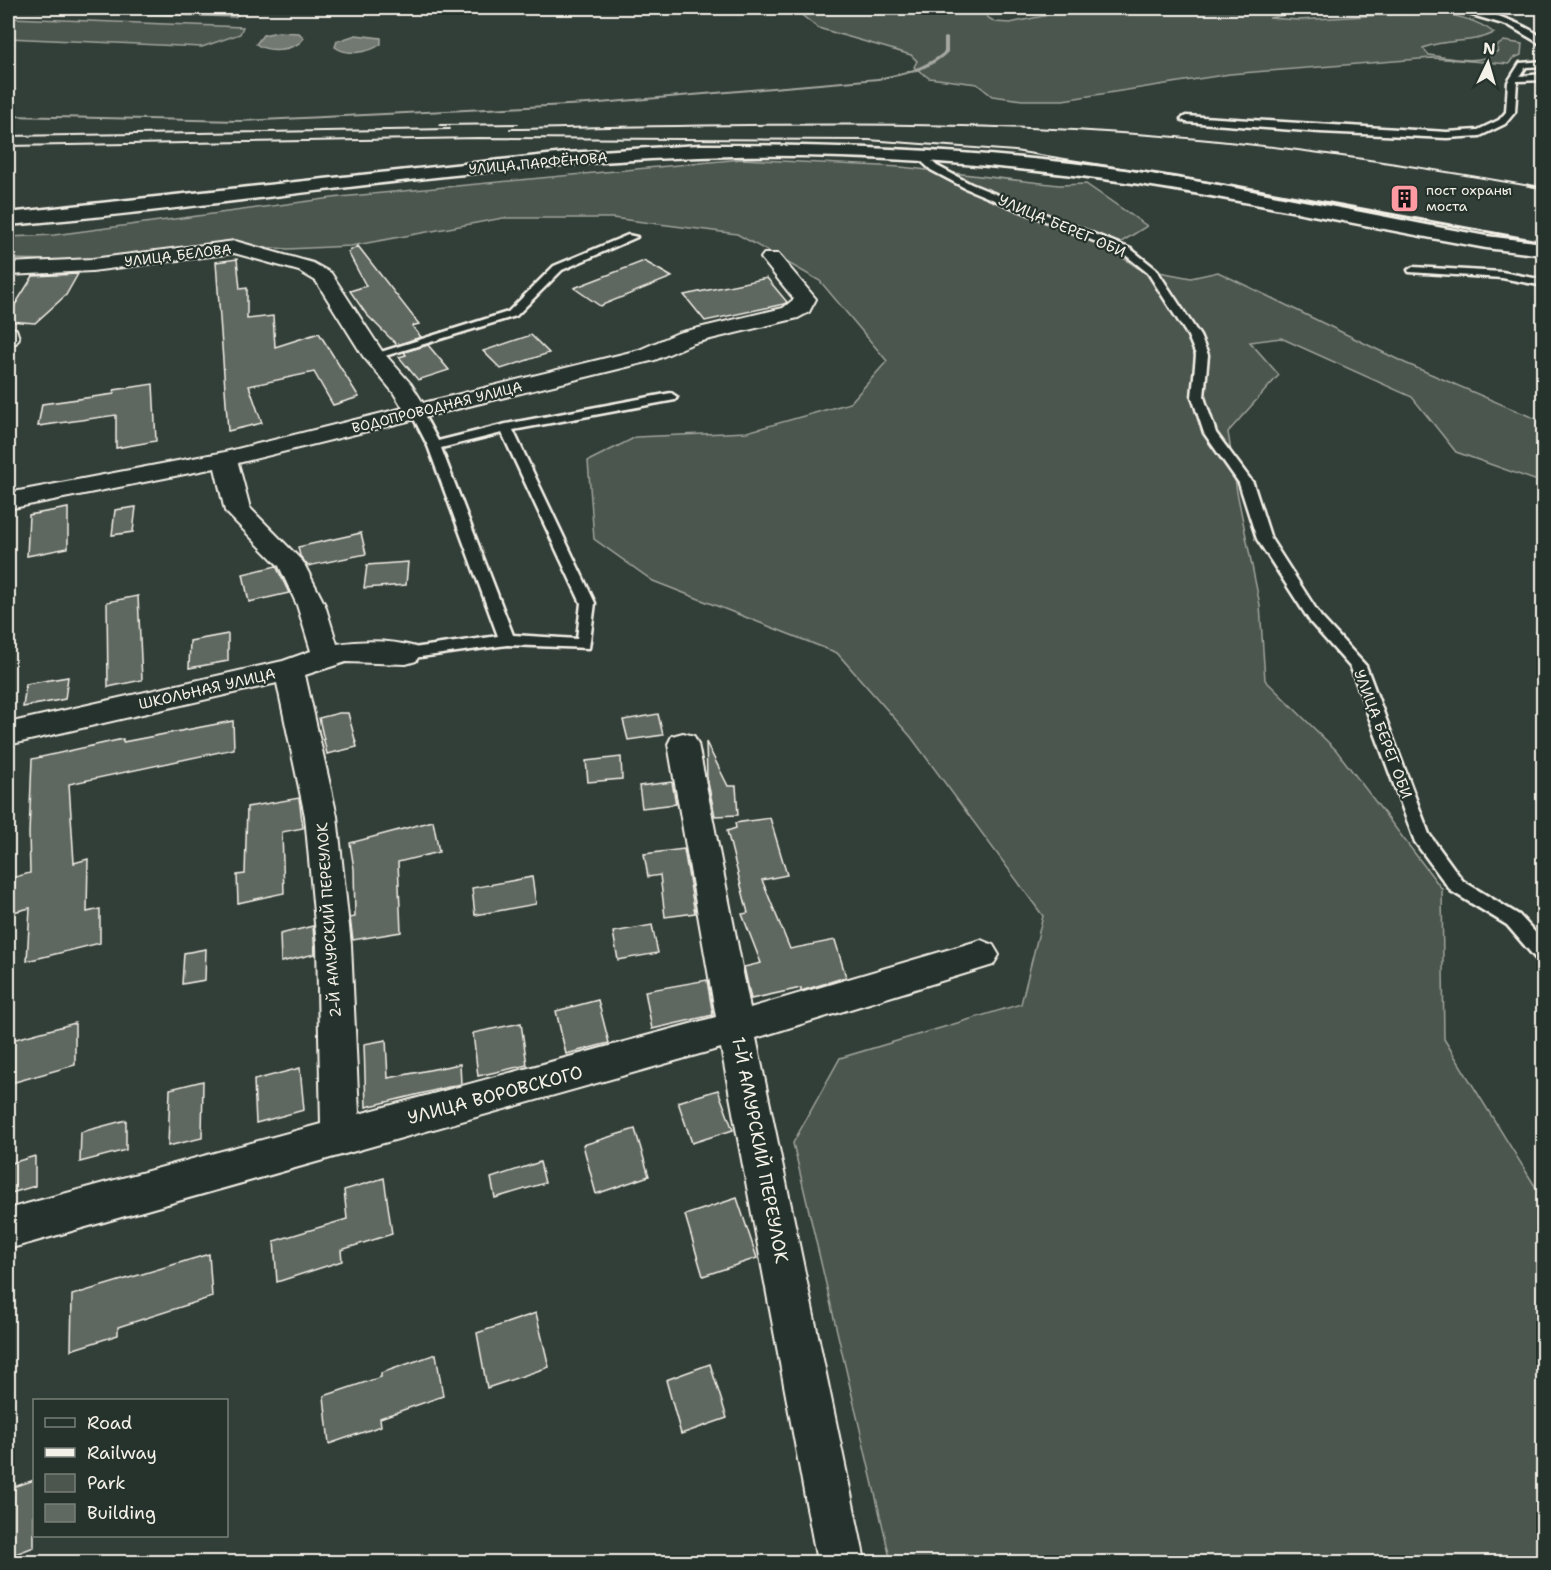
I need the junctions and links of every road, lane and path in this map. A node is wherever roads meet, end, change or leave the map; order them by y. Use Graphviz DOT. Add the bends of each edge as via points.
graph roads {
  1 [pos="1452,8"];
  2 [pos="1530,32"];
  3 [pos="1544,44"];
  4 [pos="1528,57"];
  5 [pos="1544,63"];
  6 [pos="1544,77"];
  7 [pos="1514,79"];
  8 [pos="1186,119"];
  9 [pos="922,157"];
  10 [pos="8,219"];
  11 [pos="632,237"];
  12 [pos="1544,249"];
  13 [pos="771,258"];
  14 [pos="8,269"];
  15 [pos="1413,270"];
  16 [pos="1544,284"];
  17 [pos="8,334"];
  18 [pos="8,338"];
  19 [pos="374,356"];
  20 [pos="670,397"];
  21 [pos="416,411"];
  22 [pos="506,428"];
  23 [pos="434,446"];
  24 [pos="225,459"];
  25 [pos="8,501"];
  26 [pos="507,640"];
  27 [pos="326,654"];
  28 [pos="406,654"];
  29 [pos="290,670"];
  30 [pos="8,734"];
  31 [pos="683,744"];
  32 [pos="981,955"];
  33 [pos="1544,955"];
  34 [pos="736,1028"];
  35 [pos="341,1137"];
  36 [pos="8,1229"];
  37 [pos="839,1559"];
  1 -- 2 [label="lane"];
  2 -- 3 [label="lane"];
  2 -- 4 [label="lane"];
  4 -- 5 [label="lane"];
  4 -- 7 [label="lane"];
  6 -- 7 [label="lane"];
  7 -- 8 [label="lane" via="1510,112 1502,123 1480,134"];
  9 -- 10 [label="main road, УЛИЦА ПАРФЁНОВА" via="775,151 633,154"];
  9 -- 12 [label="main road, УЛИЦА ПАРФЁНОВА" via="1070,169 1187,186 1486,242"];
  9 -- 33 [label="lane, УЛИЦА БЕРЕГ ОБИ" via="968,186 1126,252 1152,271 1202,355 1198,398 1210,433 1246,483 1264,539 1316,620 1358,666 1421,837 1457,886 1513,920"];
  11 -- 19 [label="lane" via="558,268 512,314"];
  13 -- 21 [label="street, ВОДОПРОВОДНАЯ УЛИЦА" via="805,299 801,307 790,313 686,338 647,356"];
  14 -- 19 [label="street, УЛИЦА БЕЛОВА" via="92,265 221,248 246,249 306,267 324,277"];
  15 -- 16 [label="lane" via="1502,275"];
  17 -- 18 [label="street"];
  19 -- 21 [label="street, УЛИЦА БЕЛОВА" via="403,388"];
  20 -- 22 [label="lane"];
  21 -- 23 [label="lane"];
  21 -- 24 [label="street, ВОДОПРОВОДНАЯ УЛИЦА"];
  22 -- 23 [label="lane"];
  22 -- 26 [label="lane" via="588,603 584,644"];
  23 -- 26 [label="lane"];
  24 -- 25 [label="street, ВОДОПРОВОДНАЯ УЛИЦА"];
  24 -- 27 [label="street" via="238,511 290,562 311,605"];
  26 -- 28 [label="lane"];
  27 -- 28 [label="street, ШКОЛЬНАЯ УЛИЦА" via="365,650"];
  27 -- 29 [label="street, ШКОЛЬНАЯ УЛИЦА"];
  29 -- 30 [label="street, ШКОЛЬНАЯ УЛИЦА"];
  29 -- 35 [label="street, 2-Й АМУРСКИЙ ПЕРЕУЛОК" via="321,816 334,945"];
  31 -- 34 [label="street, 1-Й АМУРСКИЙ ПЕРЕУЛОК"];
  32 -- 34 [label="street, УЛИЦА ВОРОВСКОГО"];
  34 -- 35 [label="street, УЛИЦА ВОРОВСКОГО"];
  34 -- 37 [label="street, 1-Й АМУРСКИЙ ПЕРЕУЛОК"];
  35 -- 36 [label="street, УЛИЦА ВОРОВСКОГО"];
}
